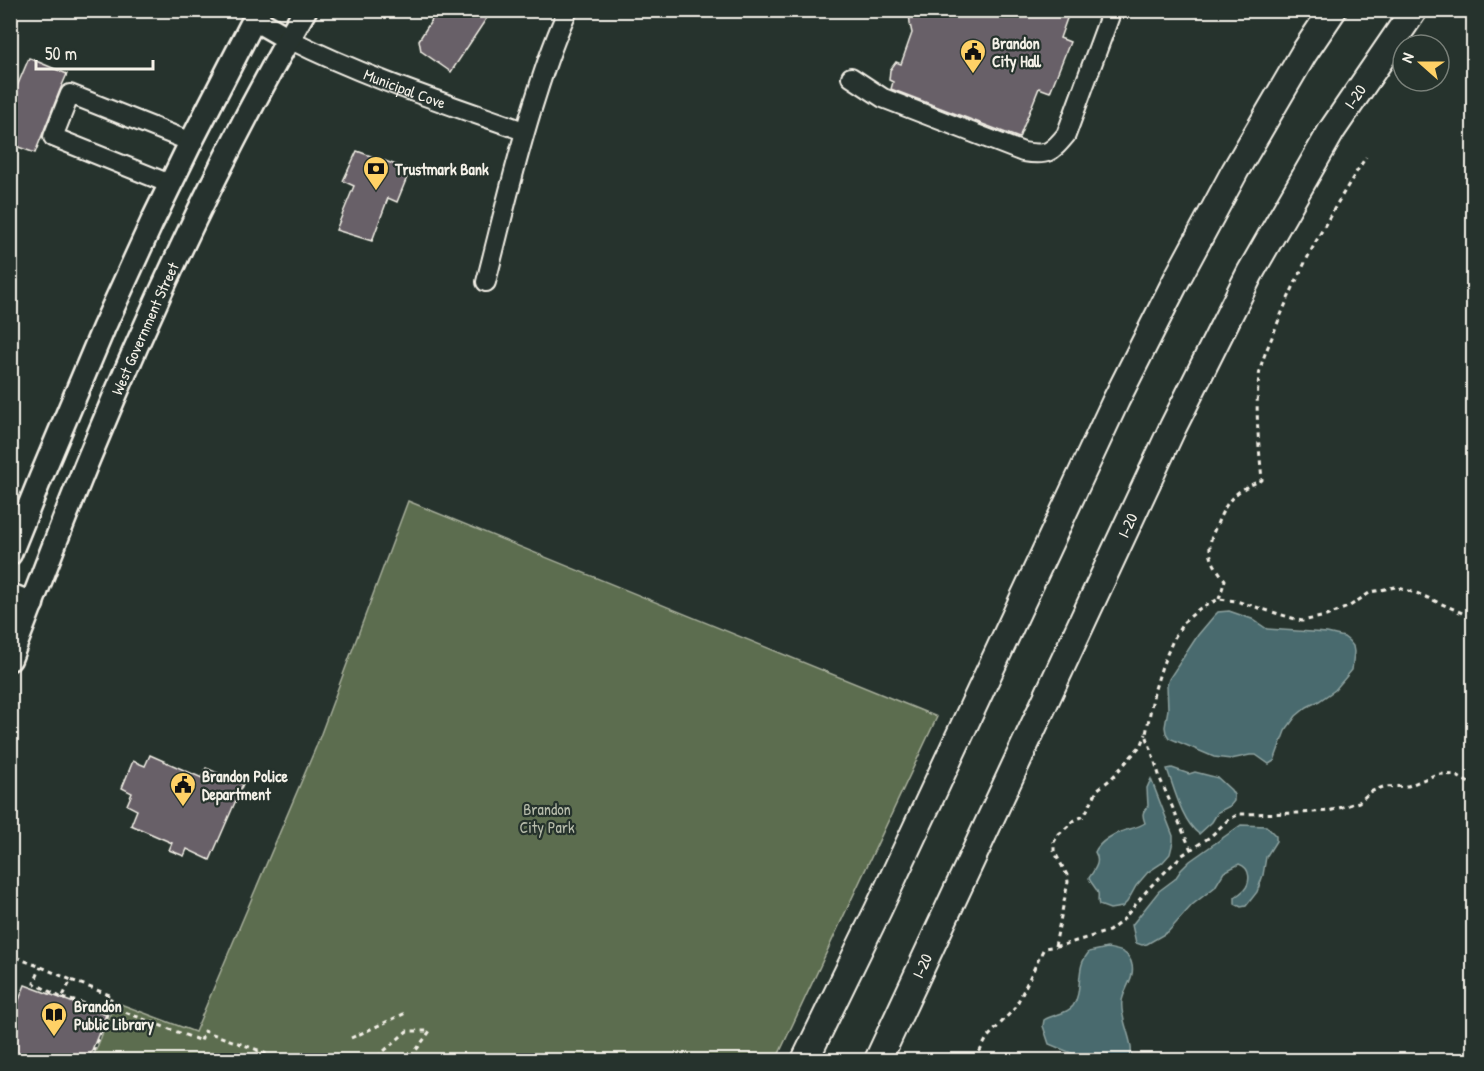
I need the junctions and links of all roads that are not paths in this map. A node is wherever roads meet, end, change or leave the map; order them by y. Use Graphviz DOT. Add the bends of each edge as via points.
graph roads {
  1 [pos="305,10"];
  2 [pos="568,10"];
  3 [pos="1112,10"];
  4 [pos="1333,10"];
  5 [pos="1414,10"];
  6 [pos="256,15"];
  7 [pos="289,39"];
  8 [pos="851,77"];
  9 [pos="524,131"];
  10 [pos="190,142"];
  11 [pos="170,184"];
  12 [pos="486,282"];
  13 [pos="10,554"];
  14 [pos="10,595"];
  15 [pos="32,604"];
  16 [pos="10,659"];
  17 [pos="805,1060"];
  18 [pos="878,1060"];
  1 -- 7 [label="main road, West Government Street"];
  2 -- 9 [label="street"];
  3 -- 8 [label="street" via="1066,135 1048,152 1023,152 883,98"];
  4 -- 17 [label="highway" via="1235,171 1121,390"];
  5 -- 18 [label="highway, I-20" via="1332,130 1250,273 1173,427"];
  6 -- 7 [label="main road"];
  6 -- 10 [label="main road"];
  7 -- 9 [label="street, Municipal Cove" via="374,77"];
  7 -- 15 [label="main road, West Government Street" via="178,256 93,448"];
  9 -- 12 [label="street"];
  10 -- 11 [label="main road"];
  10 -- 11 [label="street" via="70,94 53,137"];
  11 -- 13 [label="main road" via="104,327"];
  14 -- 15 [label="main road"];
  15 -- 16 [label="main road, West Government Street"];
}
